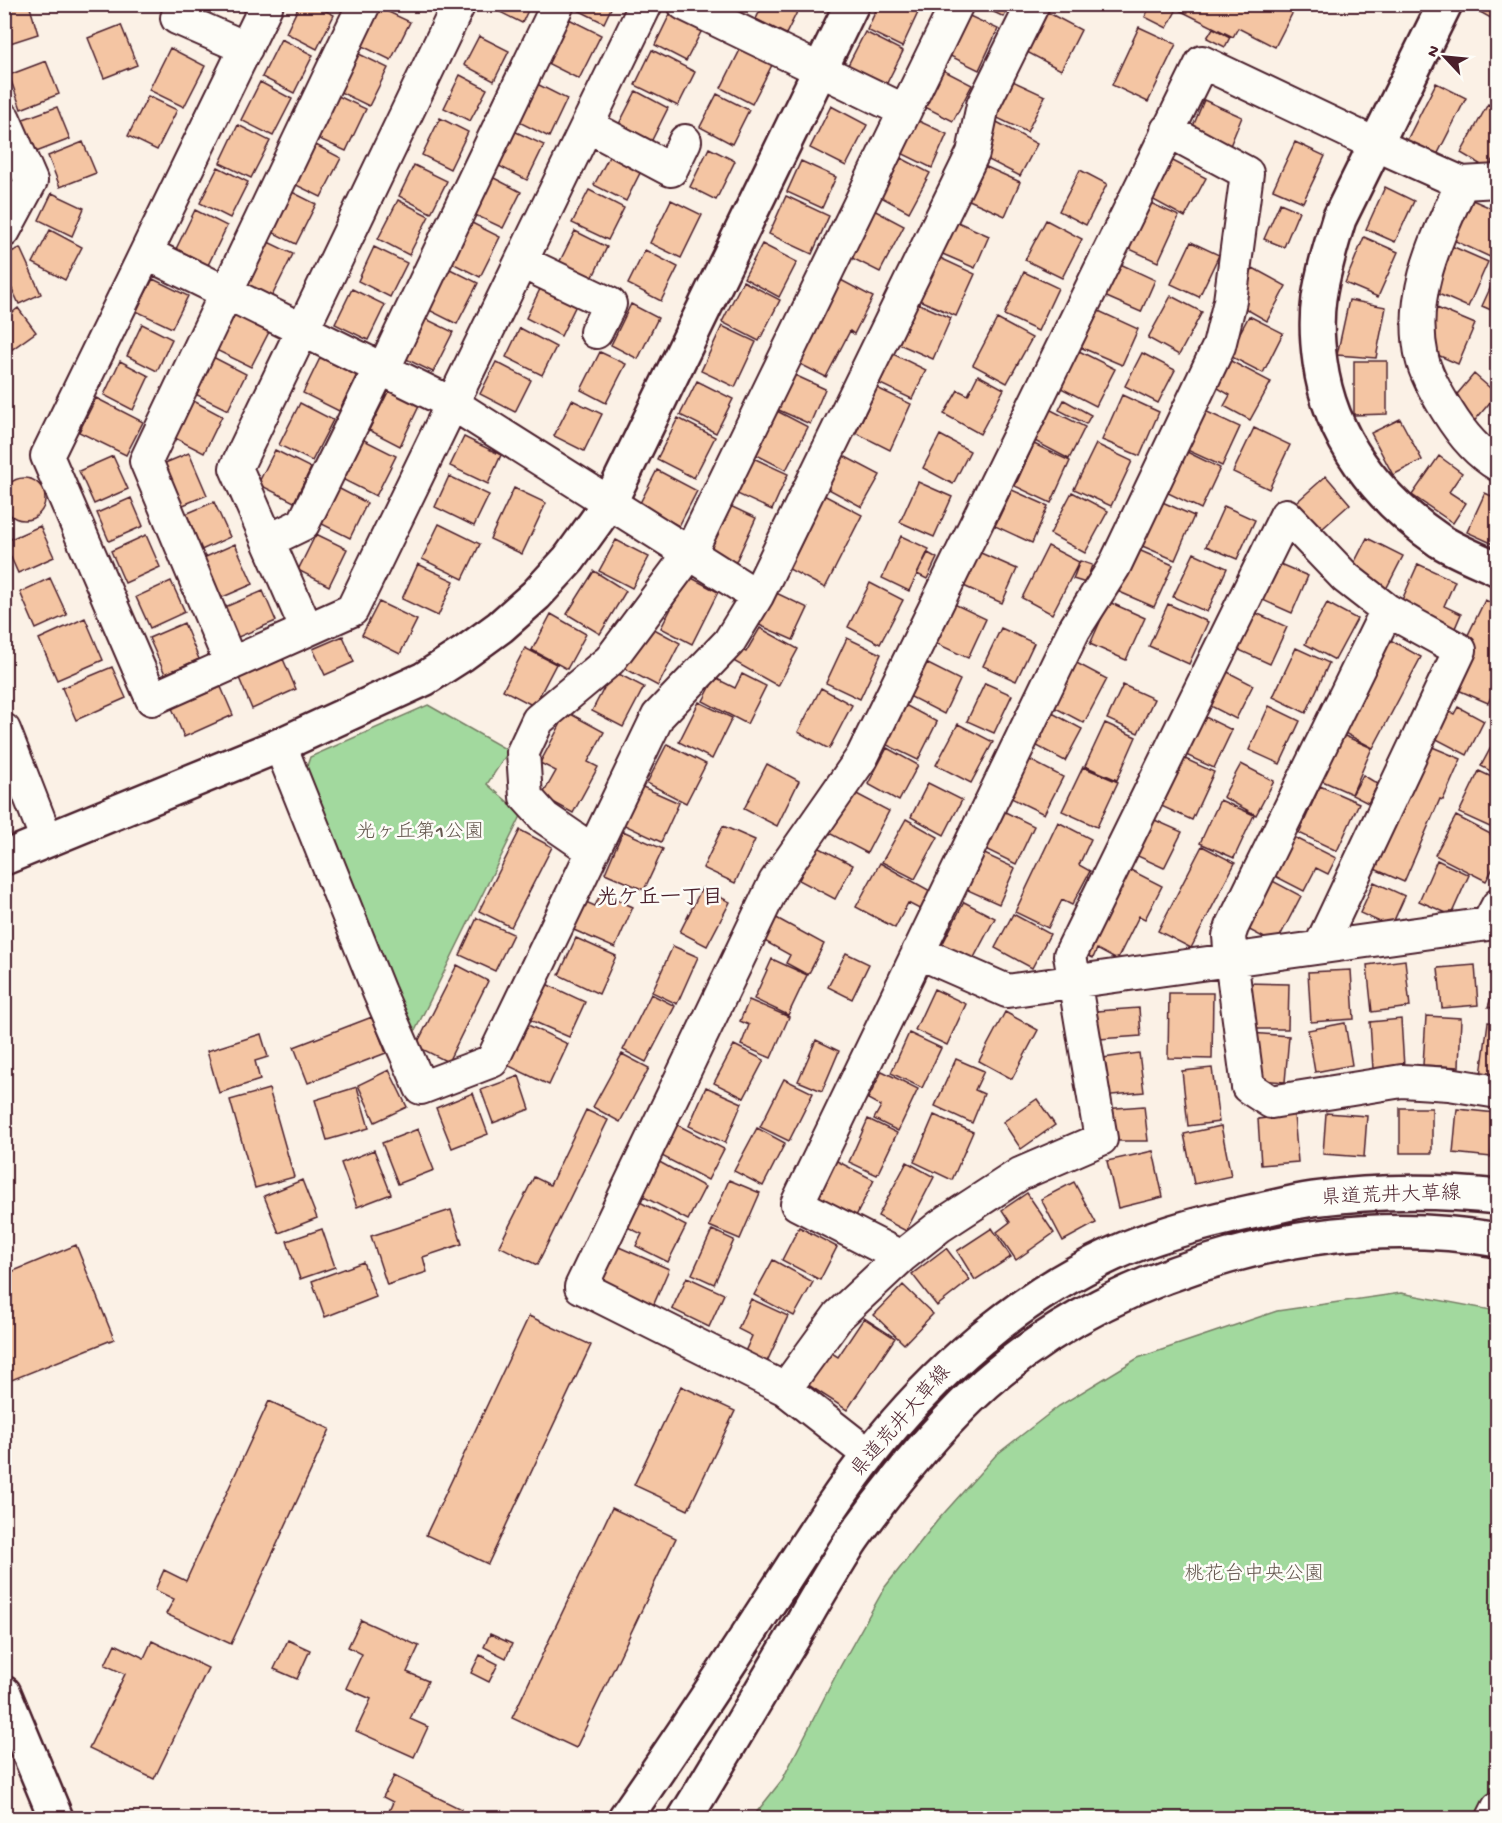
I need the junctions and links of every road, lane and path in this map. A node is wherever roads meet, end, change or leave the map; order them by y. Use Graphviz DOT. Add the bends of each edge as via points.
graph roads {
  1 [pos="267,4"];
  2 [pos="364,4"];
  3 [pos="459,4"];
  4 [pos="558,4"];
  5 [pos="646,4"];
  6 [pos="684,4"];
  7 [pos="852,4"];
  8 [pos="957,4"];
  9 [pos="1033,4"];
  10 [pos="1445,4"];
  11 [pos="177,18"];
  12 [pos="246,48"];
  13 [pos="820,70"];
  14 [pos="905,111"];
  15 [pos="4,118"];
  16 [pos="588,126"];
  17 [pos="1167,130"];
  18 [pos="685,141"];
  19 [pos="1377,145"];
  20 [pos="1497,181"];
  21 [pos="1462,183"];
  22 [pos="4,231"];
  23 [pos="146,253"];
  24 [pos="522,262"];
  25 [pos="227,293"];
  26 [pos="302,330"];
  27 [pos="596,333"];
  28 [pos="382,369"];
  29 [pos="453,404"];
  30 [pos="1497,465"];
  31 [pos="610,502"];
  32 [pos="268,541"];
  33 [pos="690,553"];
  34 [pos="1497,569"];
  35 [pos="757,596"];
  36 [pos="1387,610"];
  37 [pos="307,630"];
  38 [pos="231,664"];
  39 [pos="6,741"];
  40 [pos="280,745"];
  41 [pos="47,840"];
  42 [pos="593,850"];
  43 [pos="4,858"];
  44 [pos="1497,905"];
  45 [pos="1320,947"];
  46 [pos="918,952"];
  47 [pos="1231,959"];
  48 [pos="1076,983"];
  49 [pos="1497,1092"];
  50 [pos="1497,1197"];
  51 [pos="1497,1240"];
  52 [pos="901,1257"];
  53 [pos="785,1389"];
  54 [pos="869,1455"];
  55 [pos="4,1693"];
  56 [pos="1497,1808"];
  57 [pos="56,1818"];
  58 [pos="626,1818"];
  59 [pos="685,1818"];
  60 [pos="1493,1818"];
  1 -- 12 [label="street"];
  2 -- 25 [label="street"];
  3 -- 26 [label="street"];
  4 -- 28 [label="street"];
  5 -- 16 [label="street"];
  6 -- 13 [label="street"];
  7 -- 13 [label="main road"];
  8 -- 14 [label="street"];
  9 -- 35 [label="street" via="983,105 973,153"];
  10 -- 19 [label="main road"];
  11 -- 12 [label="street"];
  12 -- 23 [label="street"];
  13 -- 14 [label="street"];
  13 -- 31 [label="main road"];
  14 -- 33 [label="street"];
  15 -- 22 [label="street" via="31,181"];
  16 -- 18 [label="street" via="672,170"];
  16 -- 24 [label="street"];
  17 -- 19 [label="street" via="1202,62"];
  17 -- 46 [label="street" via="1247,173 1230,301 1219,346 1114,567 1074,630"];
  17 -- 53 [label="street" via="862,757 775,882 581,1287"];
  19 -- 21 [label="street"];
  19 -- 34 [label="main road" via="1339,219 1329,253 1319,300 1317,340 1323,382 1348,446 1387,498 1443,542"];
  20 -- 21 [label="street"];
  21 -- 30 [label="street" via="1431,252 1418,308 1422,359 1438,397 1459,430"];
  23 -- 25 [label="street"];
  23 -- 38 [label="street" via="47,456 152,699"];
  24 -- 27 [label="street" via="610,304"];
  24 -- 29 [label="street"];
  25 -- 26 [label="street"];
  25 -- 38 [label="street" via="146,461"];
  26 -- 28 [label="street"];
  26 -- 32 [label="street" via="236,468"];
  28 -- 29 [label="street"];
  28 -- 32 [label="street" via="303,524"];
  29 -- 31 [label="street"];
  29 -- 37 [label="street" via="352,610"];
  31 -- 33 [label="street"];
  31 -- 40 [label="main road" via="569,559 500,627 424,679"];
  32 -- 37 [label="street"];
  33 -- 35 [label="street"];
  33 -- 42 [label="street" via="610,660 538,720 523,752 526,797 545,818"];
  35 -- 42 [label="street" via="729,642 658,716"];
  36 -- 45 [label="street" via="1460,650"];
  36 -- 47 [label="street" via="1232,927"];
  36 -- 48 [label="street" via="1346,578 1286,515 1070,955"];
  37 -- 38 [label="street"];
  39 -- 41 [label="street"];
  40 -- 41 [label="main road"];
  40 -- 42 [label="street" via="421,1088 492,1061"];
  41 -- 43 [label="main road"];
  44 -- 45 [label="street" via="1488,924"];
  45 -- 47 [label="street"];
  46 -- 48 [label="street" via="1007,991"];
  46 -- 52 [label="street" via="797,1204"];
  47 -- 48 [label="street"];
  47 -- 49 [label="street" via="1248,1087 1271,1102 1402,1081"];
  48 -- 52 [label="street" via="1101,1140 1020,1174 940,1226"];
  50 -- 54 [label="main road, 県道荒井大草線" via="1382,1193 1312,1199 1180,1229 1113,1254 1055,1286 961,1355 921,1393"];
  51 -- 59 [label="main road, 県道荒井大草線" via="1466,1234 1381,1231 1317,1236 1260,1247 1137,1287 1080,1316 1026,1351 950,1419 901,1474 851,1541"];
  52 -- 53 [label="street" via="839,1315"];
  53 -- 54 [label="street"];
  54 -- 58 [label="main road, 県道荒井大草線"];
  55 -- 57 [label="main road"];
  56 -- 60 [label="street"];
}
